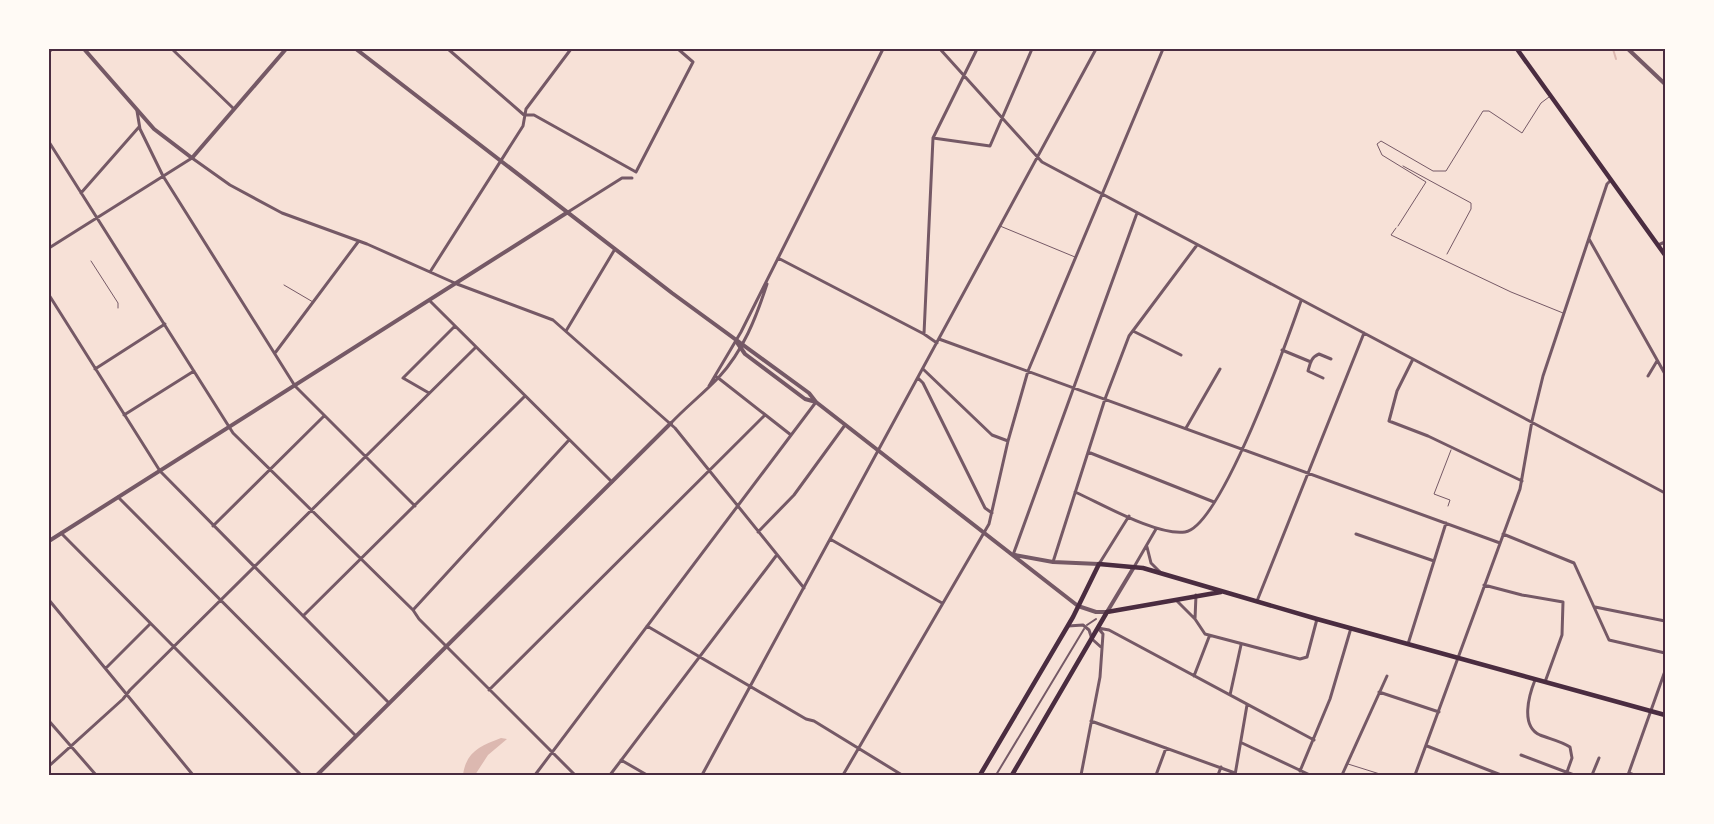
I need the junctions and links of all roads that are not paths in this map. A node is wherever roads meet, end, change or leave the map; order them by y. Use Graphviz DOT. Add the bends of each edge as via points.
graph roads {
  1 [pos="52,49"];
  2 [pos="84,49"];
  3 [pos="172,49"];
  4 [pos="286,49"];
  5 [pos="356,49"];
  6 [pos="448,49"];
  7 [pos="569,49"];
  8 [pos="678,49"];
  9 [pos="884,49"];
  10 [pos="940,49"];
  11 [pos="977,49"];
  12 [pos="1032,49"];
  13 [pos="1096,49"];
  14 [pos="1163,49"];
  15 [pos="1517,49"];
  16 [pos="1628,49"];
  17 [pos="49,52"];
  18 [pos="964,75"];
  19 [pos="1665,84"];
  20 [pos="1551,96"];
  21 [pos="234,109"];
  22 [pos="137,110"];
  23 [pos="524,114"];
  24 [pos="1002,118"];
  25 [pos="139,126"];
  26 [pos="933,138"];
  27 [pos="49,142"];
  28 [pos="192,158"];
  29 [pos="1037,158"];
  30 [pos="500,160"];
  31 [pos="1401,166"];
  32 [pos="163,176"];
  33 [pos="632,178"];
  34 [pos="1611,180"];
  35 [pos="81,193"];
  36 [pos="1102,194"];
  37 [pos="568,212"];
  38 [pos="1137,213"];
  39 [pos="97,218"];
  40 [pos="999,226"];
  41 [pos="1589,239"];
  42 [pos="358,242"];
  43 [pos="1665,242"];
  44 [pos="1197,245"];
  45 [pos="1658,245"];
  46 [pos="49,248"];
  47 [pos="615,249"];
  48 [pos="1448,254"];
  49 [pos="1665,255"];
  50 [pos="1076,257"];
  51 [pos="778,258"];
  52 [pos="91,261"];
  53 [pos="430,272"];
  54 [pos="769,277"];
  55 [pos="457,284"];
  56 [pos="284,285"];
  57 [pos="49,295"];
  58 [pos="430,301"];
  59 [pos="1302,301"];
  60 [pos="313,302"];
  61 [pos="118,308"];
  62 [pos="753,308"];
  63 [pos="759,311"];
  64 [pos="1564,314"];
  65 [pos="165,324"];
  66 [pos="455,326"];
  67 [pos="566,331"];
  68 [pos="1133,331"];
  69 [pos="1364,333"];
  70 [pos="924,334"];
  71 [pos="736,341"];
  72 [pos="938,341"];
  73 [pos="743,344"];
  74 [pos="476,347"];
  75 [pos="740,349"];
  76 [pos="1282,350"];
  77 [pos="275,354"];
  78 [pos="1181,355"];
  79 [pos="1331,359"];
  80 [pos="1413,359"];
  81 [pos="1656,361"];
  82 [pos="1311,362"];
  83 [pos="923,368"];
  84 [pos="95,369"];
  85 [pos="1220,370"];
  86 [pos="194,371"];
  87 [pos="1028,371"];
  88 [pos="1665,374"];
  89 [pos="1648,376"];
  90 [pos="717,377"];
  91 [pos="918,378"];
  92 [pos="1323,378"];
  93 [pos="295,386"];
  94 [pos="1074,388"];
  95 [pos="429,394"];
  96 [pos="525,396"];
  97 [pos="1105,399"];
  98 [pos="816,402"];
  99 [pos="124,415"];
  100 [pos="765,415"];
  101 [pos="324,416"];
  102 [pos="1532,421"];
  103 [pos="671,423"];
  104 [pos="845,425"];
  105 [pos="229,428"];
  106 [pos="1186,428"];
  107 [pos="791,435"];
  108 [pos="570,440"];
  109 [pos="1008,441"];
  110 [pos="1452,448"];
  111 [pos="1243,449"];
  112 [pos="878,451"];
  113 [pos="1088,452"];
  114 [pos="366,456"];
  115 [pos="270,469"];
  116 [pos="160,471"];
  117 [pos="709,471"];
  118 [pos="1308,473"];
  119 [pos="1522,481"];
  120 [pos="612,482"];
  121 [pos="1075,492"];
  122 [pos="1665,494"];
  123 [pos="118,497"];
  124 [pos="1214,502"];
  125 [pos="415,506"];
  126 [pos="737,506"];
  127 [pos="1448,506"];
  128 [pos="311,510"];
  129 [pos="992,513"];
  130 [pos="1129,516"];
  131 [pos="1446,522"];
  132 [pos="213,526"];
  133 [pos="1156,529"];
  134 [pos="758,532"];
  135 [pos="60,533"];
  136 [pos="984,533"];
  137 [pos="1356,534"];
  138 [pos="1503,534"];
  139 [pos="830,539"];
  140 [pos="49,541"];
  141 [pos="1500,543"];
  142 [pos="1147,546"];
  143 [pos="1013,555"];
  144 [pos="776,556"];
  145 [pos="361,559"];
  146 [pos="1434,561"];
  147 [pos="1052,562"];
  148 [pos="1100,564"];
  149 [pos="254,567"];
  150 [pos="1134,567"];
  151 [pos="1162,574"];
  152 [pos="1484,584"];
  153 [pos="804,588"];
  154 [pos="1225,591"];
  155 [pos="1196,595"];
  156 [pos="1174,598"];
  157 [pos="49,600"];
  158 [pos="221,600"];
  159 [pos="1257,601"];
  160 [pos="942,603"];
  161 [pos="1078,606"];
  162 [pos="1594,607"];
  163 [pos="413,610"];
  164 [pos="1107,612"];
  165 [pos="303,616"];
  166 [pos="1195,619"];
  167 [pos="1317,619"];
  168 [pos="1096,620"];
  169 [pos="1665,621"];
  170 [pos="150,624"];
  171 [pos="1087,625"];
  172 [pos="647,626"];
  173 [pos="1068,626"];
  174 [pos="1098,628"];
  175 [pos="1351,628"];
  176 [pos="1084,629"];
  177 [pos="1209,636"];
  178 [pos="1092,639"];
  179 [pos="1408,644"];
  180 [pos="1241,645"];
  181 [pos="173,647"];
  182 [pos="446,647"];
  183 [pos="1102,648"];
  184 [pos="1665,653"];
  185 [pos="700,656"];
  186 [pos="1458,658"];
  187 [pos="106,668"];
  188 [pos="1665,671"];
  189 [pos="1194,676"];
  190 [pos="1387,676"];
  191 [pos="1535,680"];
  192 [pos="1545,683"];
  193 [pos="751,686"];
  194 [pos="488,690"];
  195 [pos="1379,692"];
  196 [pos="127,694"];
  197 [pos="1230,695"];
  198 [pos="390,703"];
  199 [pos="1247,705"];
  200 [pos="1653,711"];
  201 [pos="1439,712"];
  202 [pos="1665,715"];
  203 [pos="49,721"];
  204 [pos="1091,721"];
  205 [pos="356,736"];
  206 [pos="1314,740"];
  207 [pos="1242,743"];
  208 [pos="71,746"];
  209 [pos="1427,746"];
  210 [pos="858,748"];
  211 [pos="1166,748"];
  212 [pos="552,752"];
  213 [pos="1521,755"];
  214 [pos="1599,758"];
  215 [pos="621,760"];
  216 [pos="1347,764"];
  217 [pos="49,766"];
  218 [pos="1221,767"];
  219 [pos="1300,771"];
  220 [pos="1567,772"];
  221 [pos="1235,774"];
  222 [pos="1628,774"];
  223 [pos="96,775"];
  224 [pos="193,775"];
  225 [pos="301,775"];
  226 [pos="316,775"];
  227 [pos="535,775"];
  228 [pos="575,775"];
  229 [pos="610,775"];
  230 [pos="647,775"];
  231 [pos="702,775"];
  232 [pos="843,775"];
  233 [pos="902,775"];
  234 [pos="980,775"];
  235 [pos="996,775"];
  236 [pos="1012,775"];
  237 [pos="1081,775"];
  238 [pos="1156,775"];
  239 [pos="1218,775"];
  240 [pos="1310,775"];
  241 [pos="1342,775"];
  242 [pos="1383,775"];
  243 [pos="1415,775"];
  244 [pos="1500,775"];
  245 [pos="1574,775"];
  246 [pos="1592,775"];
  247 [pos="1634,775"];
  1 -- 17 [label="street"];
  2 -- 22 [label="street"];
  3 -- 21 [label="street"];
  4 -- 21 [label="street"];
  5 -- 30 [label="street"];
  6 -- 23 [label="street"];
  7 -- 23 [label="street"];
  8 -- 23 [label="street" via="693,62 636,172 534,115"];
  9 -- 51 [label="street"];
  10 -- 18 [label="street"];
  11 -- 18 [label="street"];
  12 -- 24 [label="street"];
  13 -- 29 [label="street"];
  14 -- 36 [label="street"];
  15 -- 20 [label="main road"];
  16 -- 19 [label="street"];
  18 -- 24 [label="street"];
  18 -- 26 [label="street"];
  20 -- 31 [label="lane" via="1541,103 1522,133 1489,111 1483,111 1446,171 1433,171 1381,141 1377,144 1382,155"];
  20 -- 34 [label="main road"];
  21 -- 28 [label="street"];
  22 -- 25 [label="street"];
  22 -- 28 [label="street" via="154,129"];
  23 -- 30 [label="street" via="523,126"];
  24 -- 26 [label="street" via="990,146"];
  24 -- 29 [label="street"];
  25 -- 32 [label="street"];
  25 -- 35 [label="street"];
  26 -- 70 [label="street"];
  27 -- 35 [label="street"];
  28 -- 32 [label="street"];
  28 -- 42 [label="street" via="227,184 266,205"];
  29 -- 36 [label="street"];
  29 -- 40 [label="street"];
  30 -- 37 [label="street"];
  30 -- 53 [label="street"];
  31 -- 48 [label="lane" via="1471,203"];
  31 -- 64 [label="lane" via="1426,182 1391,235"];
  32 -- 39 [label="street"];
  32 -- 77 [label="street"];
  33 -- 37 [label="street" via="622,178"];
  34 -- 41 [label="street"];
  34 -- 45 [label="main road"];
  35 -- 39 [label="street"];
  36 -- 38 [label="street"];
  36 -- 50 [label="street"];
  37 -- 47 [label="street"];
  37 -- 55 [label="street"];
  38 -- 44 [label="street"];
  38 -- 94 [label="street"];
  39 -- 46 [label="street"];
  39 -- 65 [label="street"];
  40 -- 50 [label="lane"];
  40 -- 72 [label="street"];
  41 -- 64 [label="street"];
  41 -- 81 [label="street"];
  42 -- 53 [label="street"];
  42 -- 60 [label="street"];
  43 -- 45 [label="street"];
  44 -- 59 [label="street"];
  44 -- 68 [label="street"];
  45 -- 49 [label="main road"];
  47 -- 67 [label="street"];
  47 -- 71 [label="street"];
  50 -- 87 [label="street"];
  51 -- 54 [label="street"];
  51 -- 70 [label="street"];
  52 -- 61 [label="lane"];
  53 -- 55 [label="street"];
  54 -- 62 [label="street"];
  54 -- 63 [label="street"];
  55 -- 58 [label="street"];
  55 -- 67 [label="street" via="549,318"];
  56 -- 60 [label="lane"];
  57 -- 84 [label="street"];
  58 -- 66 [label="street"];
  58 -- 93 [label="street"];
  59 -- 69 [label="street"];
  59 -- 76 [label="street"];
  60 -- 77 [label="street"];
  62 -- 63 [label="street"];
  62 -- 71 [label="street"];
  63 -- 73 [label="street"];
  64 -- 102 [label="street"];
  65 -- 84 [label="street"];
  65 -- 86 [label="street"];
  66 -- 74 [label="street"];
  66 -- 95 [label="street" via="403,378"];
  67 -- 103 [label="street"];
  68 -- 78 [label="street"];
  68 -- 97 [label="street"];
  69 -- 80 [label="street"];
  69 -- 118 [label="street"];
  70 -- 72 [label="street"];
  71 -- 73 [label="street"];
  71 -- 75 [label="street"];
  71 -- 90 [label="street"];
  72 -- 83 [label="street"];
  72 -- 87 [label="street"];
  73 -- 75 [label="street"];
  73 -- 98 [label="street" via="809,393"];
  74 -- 95 [label="street"];
  74 -- 96 [label="street"];
  75 -- 90 [label="street"];
  75 -- 98 [label="street" via="805,399"];
  76 -- 82 [label="street"];
  76 -- 111 [label="street"];
  77 -- 93 [label="street"];
  79 -- 82 [label="street" via="1319,354"];
  80 -- 102 [label="street"];
  80 -- 110 [label="street" via="1397,391 1389,421"];
  81 -- 88 [label="street"];
  81 -- 89 [label="street"];
  82 -- 92 [label="street" via="1308,371"];
  83 -- 91 [label="street"];
  83 -- 109 [label="street" via="992,436"];
  84 -- 99 [label="street"];
  85 -- 106 [label="street"];
  86 -- 99 [label="street"];
  86 -- 105 [label="street"];
  87 -- 94 [label="street"];
  87 -- 109 [label="street"];
  90 -- 100 [label="street"];
  90 -- 103 [label="street"];
  91 -- 112 [label="street"];
  91 -- 129 [label="street" via="985,508"];
  93 -- 101 [label="street"];
  93 -- 105 [label="street"];
  94 -- 97 [label="street"];
  94 -- 143 [label="street"];
  95 -- 114 [label="street"];
  96 -- 108 [label="street"];
  96 -- 125 [label="street"];
  97 -- 106 [label="street"];
  97 -- 113 [label="street"];
  98 -- 104 [label="street"];
  98 -- 107 [label="street"];
  99 -- 116 [label="street"];
  100 -- 107 [label="street"];
  100 -- 117 [label="street"];
  101 -- 114 [label="street"];
  101 -- 115 [label="street"];
  102 -- 119 [label="street"];
  102 -- 122 [label="street"];
  103 -- 117 [label="street"];
  103 -- 120 [label="street"];
  104 -- 112 [label="street"];
  104 -- 134 [label="street" via="794,495"];
  105 -- 115 [label="street"];
  105 -- 116 [label="street"];
  106 -- 111 [label="street"];
  107 -- 126 [label="street"];
  108 -- 120 [label="street"];
  108 -- 163 [label="street"];
  109 -- 129 [label="street"];
  110 -- 119 [label="street"];
  110 -- 127 [label="lane" via="1434,494 1450,500"];
  111 -- 118 [label="street"];
  111 -- 124 [label="street"];
  112 -- 136 [label="street"];
  112 -- 139 [label="street"];
  113 -- 121 [label="street"];
  113 -- 124 [label="street"];
  114 -- 125 [label="street"];
  114 -- 128 [label="street"];
  115 -- 128 [label="street"];
  115 -- 132 [label="street"];
  116 -- 123 [label="street"];
  116 -- 132 [label="street"];
  117 -- 126 [label="street"];
  117 -- 194 [label="street"];
  118 -- 131 [label="street"];
  118 -- 159 [label="street"];
  119 -- 138 [label="street"];
  120 -- 182 [label="street"];
  121 -- 130 [label="street"];
  121 -- 147 [label="street"];
  123 -- 135 [label="street"];
  123 -- 158 [label="street"];
  124 -- 133 [label="street" via="1200,523 1191,530"];
  125 -- 145 [label="street"];
  126 -- 134 [label="street"];
  126 -- 172 [label="street"];
  128 -- 145 [label="street"];
  128 -- 149 [label="street"];
  129 -- 136 [label="street"];
  130 -- 133 [label="street"];
  130 -- 148 [label="street"];
  131 -- 141 [label="street"];
  131 -- 146 [label="street"];
  132 -- 149 [label="street"];
  133 -- 142 [label="street"];
  134 -- 144 [label="street"];
  135 -- 140 [label="street"];
  135 -- 170 [label="street"];
  136 -- 143 [label="street"];
  136 -- 160 [label="street"];
  137 -- 146 [label="street"];
  138 -- 141 [label="street"];
  138 -- 162 [label="street" via="1573,562"];
  139 -- 153 [label="street"];
  139 -- 160 [label="street"];
  141 -- 152 [label="street"];
  142 -- 150 [label="street"];
  142 -- 151 [label="street" via="1151,563"];
  143 -- 147 [label="street"];
  143 -- 161 [label="street"];
  144 -- 153 [label="street"];
  144 -- 185 [label="street"];
  145 -- 163 [label="street"];
  145 -- 165 [label="street"];
  146 -- 179 [label="street"];
  147 -- 148 [label="street"];
  148 -- 150 [label="main road"];
  148 -- 161 [label="main road"];
  149 -- 158 [label="street"];
  149 -- 165 [label="street"];
  150 -- 151 [label="main road"];
  150 -- 164 [label="street"];
  151 -- 154 [label="main road"];
  152 -- 186 [label="street"];
  152 -- 192 [label="street" via="1563,602 1562,635"];
  153 -- 193 [label="street"];
  154 -- 155 [label="main road"];
  154 -- 159 [label="main road"];
  155 -- 156 [label="main road"];
  155 -- 166 [label="street"];
  156 -- 164 [label="main road"];
  156 -- 166 [label="street"];
  157 -- 187 [label="street"];
  158 -- 181 [label="street"];
  158 -- 205 [label="street"];
  159 -- 167 [label="main road"];
  160 -- 210 [label="street"];
  161 -- 164 [label="street"];
  161 -- 173 [label="main road"];
  162 -- 169 [label="street"];
  162 -- 184 [label="street" via="1609,640"];
  163 -- 182 [label="street"];
  164 -- 174 [label="main road"];
  165 -- 198 [label="street"];
  166 -- 177 [label="street"];
  167 -- 175 [label="main road"];
  167 -- 180 [label="street" via="1305,659"];
  168 -- 171 [label="street"];
  170 -- 181 [label="street"];
  170 -- 187 [label="street"];
  172 -- 185 [label="street"];
  172 -- 212 [label="street"];
  173 -- 178 [label="street" via="1083,625 1090,630"];
  173 -- 234 [label="main road"];
  174 -- 178 [label="main road"];
  174 -- 183 [label="street" via="1103,634"];
  174 -- 189 [label="street" via="1109,630"];
  175 -- 179 [label="main road"];
  175 -- 206 [label="street"];
  176 -- 235 [label="street"];
  177 -- 180 [label="street"];
  177 -- 189 [label="street"];
  178 -- 183 [label="street"];
  178 -- 236 [label="main road"];
  179 -- 186 [label="main road"];
  180 -- 197 [label="street"];
  181 -- 196 [label="street"];
  181 -- 225 [label="street"];
  182 -- 194 [label="street"];
  182 -- 198 [label="street"];
  183 -- 204 [label="street"];
  185 -- 193 [label="street"];
  185 -- 215 [label="street"];
  186 -- 191 [label="main road"];
  186 -- 201 [label="street"];
  187 -- 196 [label="street"];
  188 -- 200 [label="street"];
  189 -- 197 [label="street"];
  190 -- 195 [label="street"];
  191 -- 192 [label="main road"];
  191 -- 220 [label="street" via="1530,694 1529,719 1533,731 1570,747 1572,758"];
  192 -- 200 [label="main road"];
  193 -- 210 [label="street"];
  193 -- 231 [label="street"];
  194 -- 212 [label="street"];
  195 -- 201 [label="street"];
  195 -- 216 [label="street"];
  196 -- 208 [label="street"];
  196 -- 224 [label="street"];
  197 -- 199 [label="street"];
  198 -- 205 [label="street"];
  199 -- 206 [label="street"];
  199 -- 207 [label="street"];
  200 -- 202 [label="main road"];
  200 -- 222 [label="street"];
  201 -- 209 [label="street"];
  203 -- 208 [label="street"];
  204 -- 211 [label="street"];
  204 -- 237 [label="street"];
  205 -- 226 [label="street"];
  206 -- 219 [label="street"];
  207 -- 219 [label="street"];
  207 -- 221 [label="street"];
  208 -- 217 [label="street"];
  208 -- 223 [label="street"];
  209 -- 243 [label="street"];
  209 -- 244 [label="street"];
  210 -- 232 [label="street"];
  210 -- 233 [label="street"];
  211 -- 218 [label="street"];
  211 -- 238 [label="street"];
  212 -- 227 [label="street"];
  212 -- 228 [label="street"];
  213 -- 220 [label="street"];
  214 -- 246 [label="street"];
  215 -- 229 [label="street"];
  215 -- 230 [label="street"];
  216 -- 241 [label="street"];
  216 -- 242 [label="lane"];
  218 -- 221 [label="street"];
  218 -- 239 [label="street"];
  219 -- 240 [label="street"];
  220 -- 245 [label="street"];
  222 -- 247 [label="street"];
}
